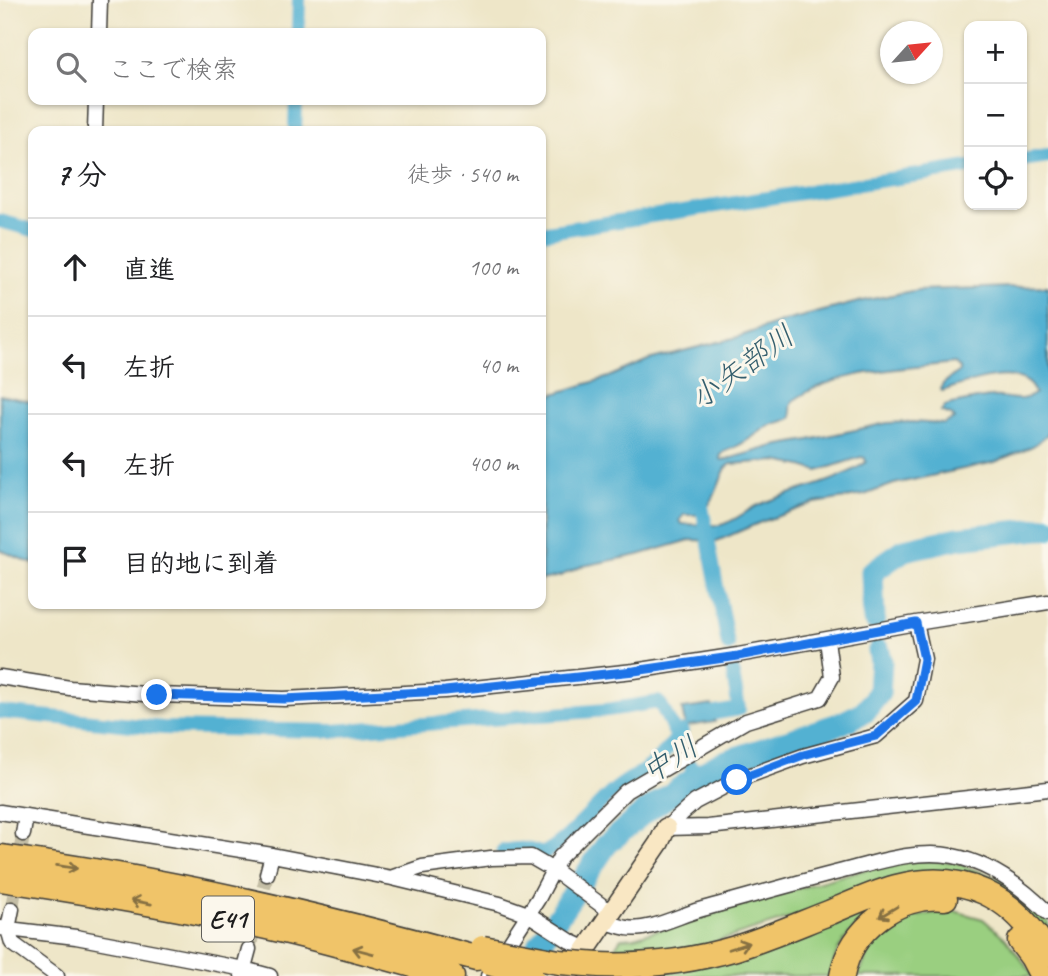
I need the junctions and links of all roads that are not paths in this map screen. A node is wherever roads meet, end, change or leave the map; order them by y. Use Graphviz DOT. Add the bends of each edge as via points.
graph roads {
  1 [pos="100,0"];
  2 [pos="99,28"];
  3 [pos="96,105"];
  4 [pos="95,126"];
  5 [pos="1048,603"];
  6 [pos="916,623"];
  7 [pos="827,640"];
  8 [pos="0,677"];
  9 [pos="1048,789"];
  10 [pos="0,812"];
  11 [pos="26,816"];
  12 [pos="666,828"];
  13 [pos="23,834"];
  14 [pos="272,855"];
  15 [pos="0,857"];
  16 [pos="267,874"];
  17 [pos="559,874"];
  18 [pos="392,878"];
  19 [pos="0,879"];
  20 [pos="12,909"];
  21 [pos="1048,913"];
  22 [pos="531,916"];
  23 [pos="609,917"];
  24 [pos="4,928"];
  25 [pos="249,950"];
  26 [pos="585,952"];
  27 [pos="1048,955"];
  28 [pos="482,961"];
  29 [pos="243,973"];
  30 [pos="57,976"];
  31 [pos="270,976"];
  32 [pos="452,976"];
  33 [pos="531,976"];
  34 [pos="568,976"];
  35 [pos="842,976"];
  36 [pos="1042,976"];
  1 -- 2 [label="street"];
  3 -- 4 [label="street"];
  5 -- 6 [label="street"];
  6 -- 7 [label="street"];
  6 -- 12 [label="street" via="924,659 916,701 876,736 803,755 737,780 695,802"];
  7 -- 8 [label="street" via="634,671 445,691 284,699 132,693"];
  7 -- 17 [label="street" via="832,677 820,698 746,721 626,791 560,858"];
  9 -- 12 [label="street"];
  10 -- 11 [label="street"];
  11 -- 13 [label="street"];
  11 -- 14 [label="street"];
  12 -- 23 [label="street"];
  14 -- 16 [label="street"];
  14 -- 18 [label="street"];
  15 -- 28 [label="highway, E41, one-way" via="342,915"];
  17 -- 18 [label="street" via="531,857 422,867"];
  17 -- 22 [label="street"];
  17 -- 23 [label="street"];
  18 -- 22 [label="street"];
  32 -- 19 [label="highway, E41, one-way" via="256,925"];
  20 -- 24 [label="street"];
  21 -- 23 [label="street" via="1007,879 976,864 954,856 926,854 809,879 644,928 627,928"];
  22 -- 26 [label="street"];
  22 -- 28 [label="street"];
  23 -- 26 [label="street"];
  24 -- 29 [label="street" via="76,937"];
  24 -- 30 [label="street" via="12,943"];
  25 -- 29 [label="street"];
  26 -- 27 [label="highway, one-way" via="645,965 674,962 725,951 897,886 937,881 990,894 1034,932"];
  26 -- 28 [label="highway, bridge" via="558,962"];
  26 -- 34 [label="street"];
  28 -- 33 [label="highway, bridge"];
  29 -- 31 [label="street"];
  36 -- 35 [label="highway, one-way" via="1021,941 992,914 941,897 903,904 875,920 851,948"];
}
